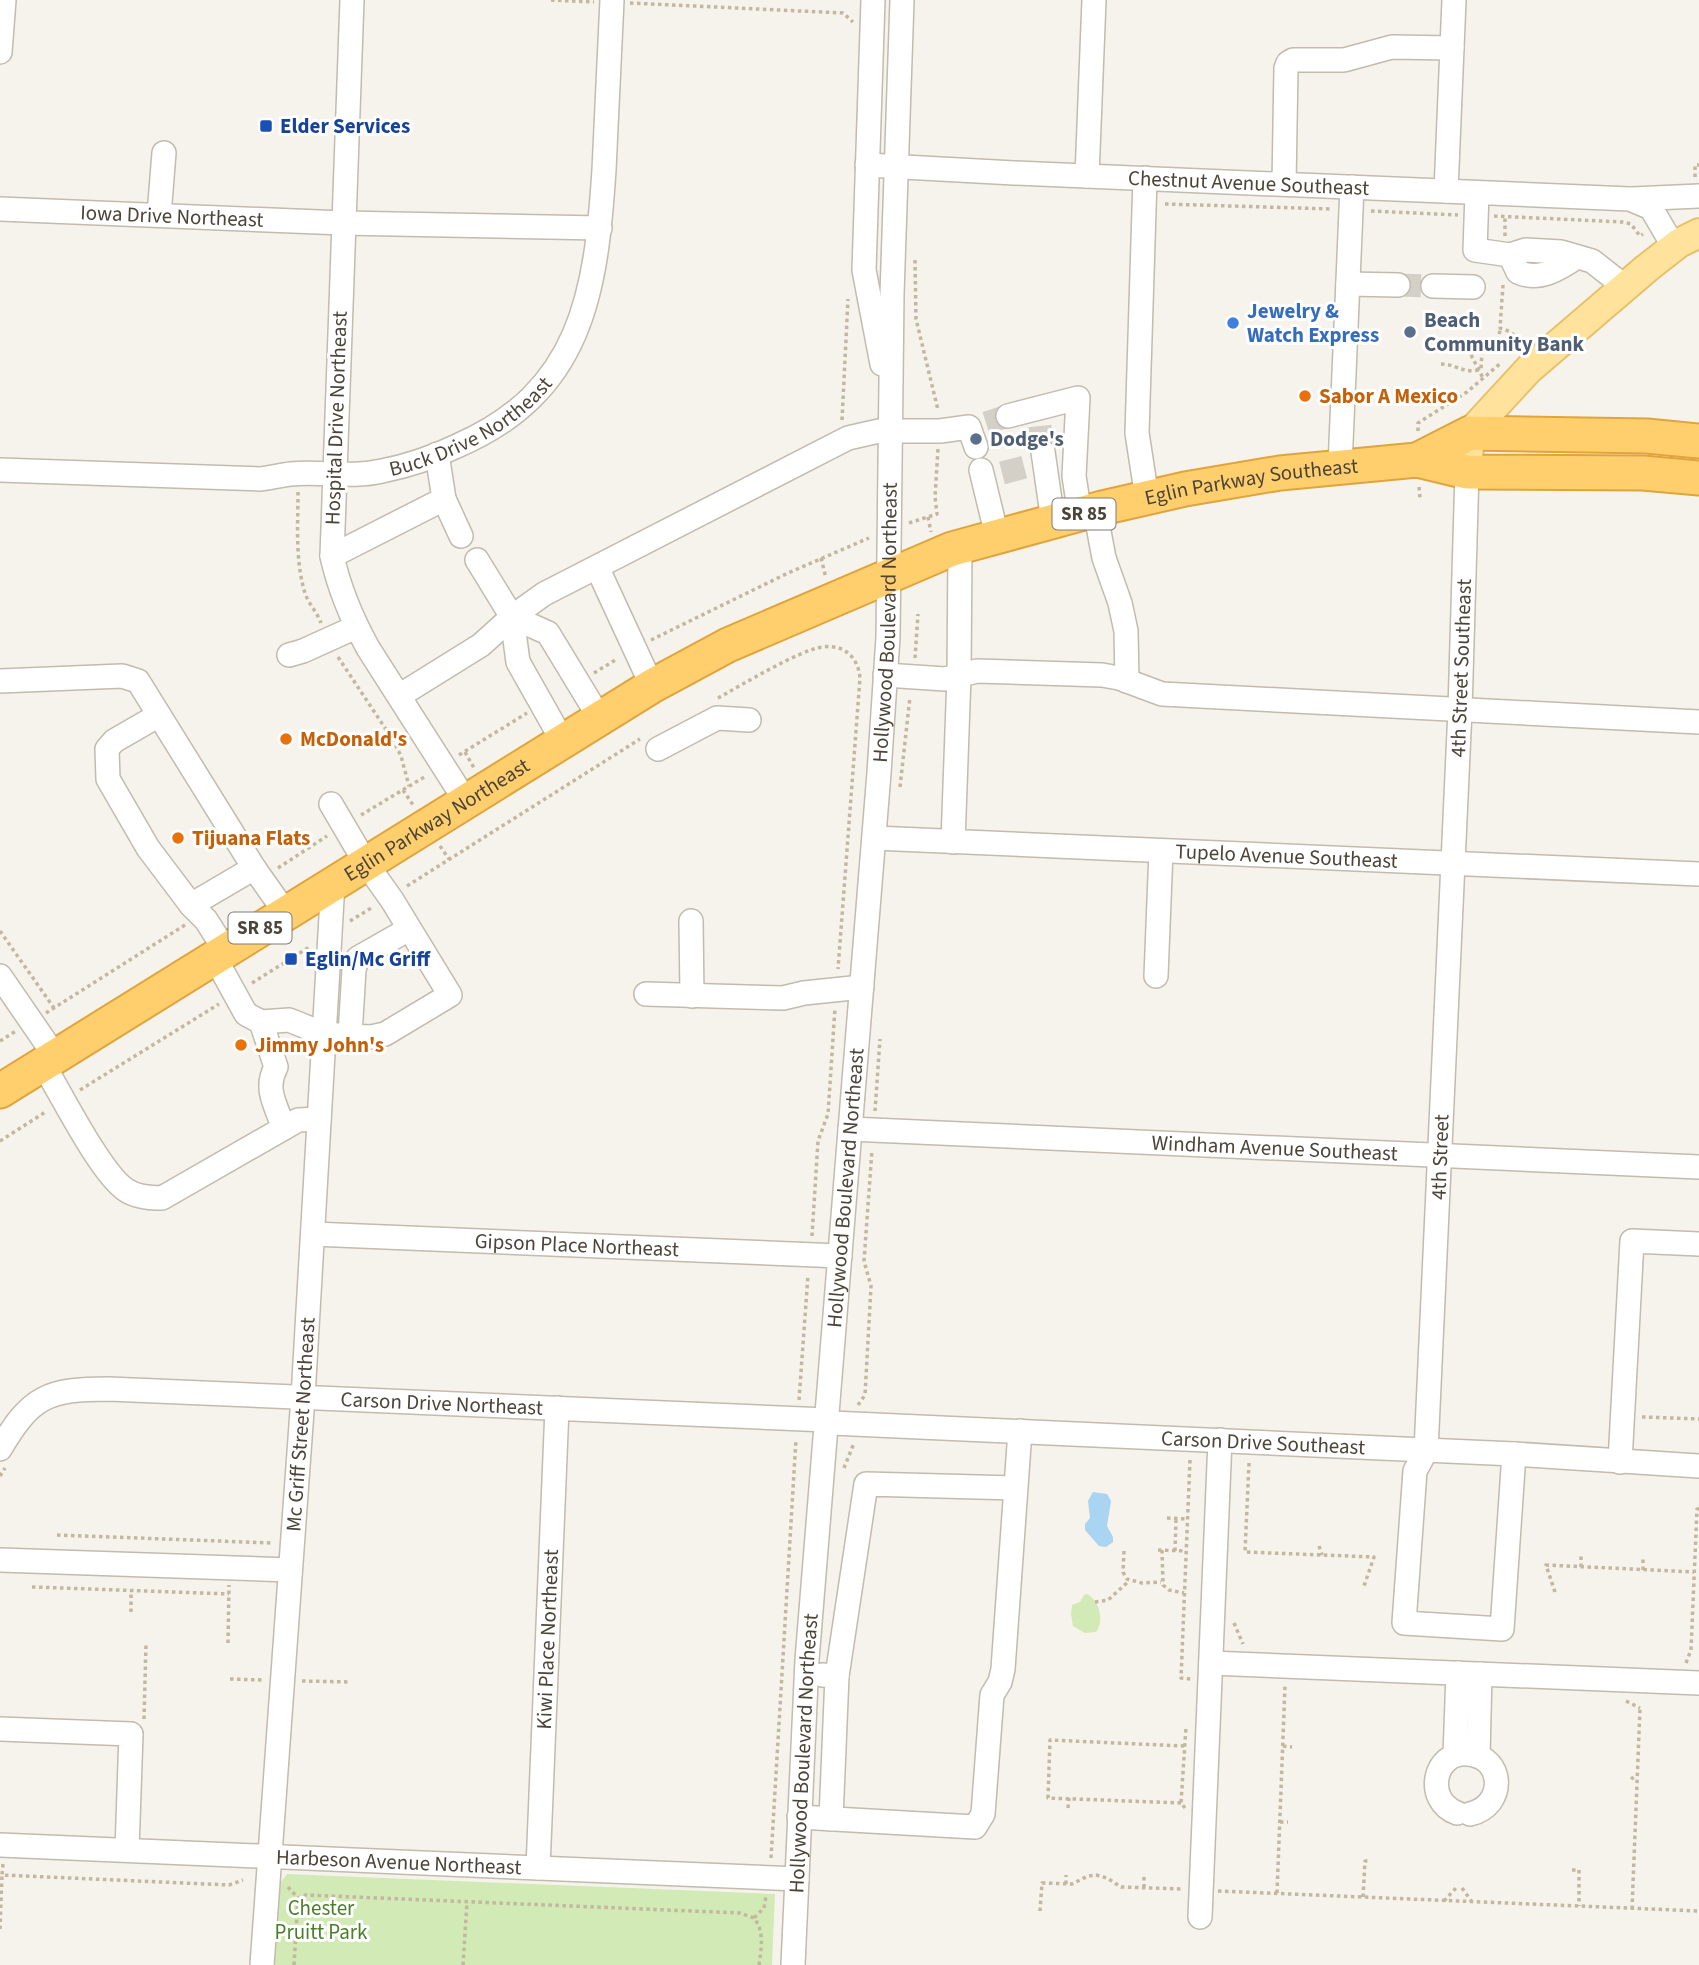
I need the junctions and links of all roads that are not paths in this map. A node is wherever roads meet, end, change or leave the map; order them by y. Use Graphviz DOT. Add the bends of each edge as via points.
graph roads {
  1 [pos="4,0"];
  2 [pos="352,0"];
  3 [pos="873,0"];
  4 [pos="902,0"];
  5 [pos="1094,0"];
  6 [pos="1454,0"];
  7 [pos="612,1"];
  8 [pos="1452,48"];
  9 [pos="0,52"];
  10 [pos="164,153"];
  11 [pos="867,165"];
  12 [pos="895,166"];
  13 [pos="1087,176"];
  14 [pos="1145,178"];
  15 [pos="1283,184"];
  16 [pos="1352,187"];
  17 [pos="1446,191"];
  18 [pos="1477,193"];
  19 [pos="1699,196"];
  20 [pos="1630,199"];
  21 [pos="0,209"];
  22 [pos="159,215"];
  23 [pos="343,223"];
  24 [pos="600,228"];
  25 [pos="1699,233"];
  26 [pos="1674,247"];
  27 [pos="1348,284"];
  28 [pos="1398,285"];
  29 [pos="1433,286"];
  30 [pos="1625,286"];
  31 [pos="1474,287"];
  32 [pos="891,421"];
  33 [pos="1470,433"];
  34 [pos="1699,441"];
  35 [pos="437,454"];
  36 [pos="1075,454"];
  37 [pos="1417,460"];
  38 [pos="1340,466"];
  39 [pos="0,470"];
  40 [pos="1467,472"];
  41 [pos="334,474"];
  42 [pos="989,474"];
  43 [pos="1699,478"];
  44 [pos="1147,498"];
  45 [pos="444,499"];
  46 [pos="1076,515"];
  47 [pos="461,536"];
  48 [pos="997,537"];
  49 [pos="960,547"];
  50 [pos="332,556"];
  51 [pos="477,560"];
  52 [pos="597,567"];
  53 [pos="888,576"];
  54 [pos="512,617"];
  55 [pos="356,627"];
  56 [pos="289,655"];
  57 [pos="886,675"];
  58 [pos="959,676"];
  59 [pos="0,681"];
  60 [pos="1127,681"];
  61 [pos="652,686"];
  62 [pos="398,696"];
  63 [pos="1460,710"];
  64 [pos="159,715"];
  65 [pos="599,717"];
  66 [pos="749,720"];
  67 [pos="1699,722"];
  68 [pos="562,740"];
  69 [pos="654,741"];
  70 [pos="465,800"];
  71 [pos="331,804"];
  72 [pos="874,838"];
  73 [pos="953,842"];
  74 [pos="1161,850"];
  75 [pos="365,863"];
  76 [pos="1453,863"];
  77 [pos="254,868"];
  78 [pos="1699,874"];
  79 [pos="333,882"];
  80 [pos="191,905"];
  81 [pos="285,912"];
  82 [pos="691,921"];
  83 [pos="409,929"];
  84 [pos="220,953"];
  85 [pos="0,976"];
  86 [pos="1156,976"];
  87 [pos="862,986"];
  88 [pos="646,994"];
  89 [pos="692,996"];
  90 [pos="261,1022"];
  91 [pos="324,1034"];
  92 [pos="350,1036"];
  93 [pos="49,1060"];
  94 [pos="0,1091"];
  95 [pos="319,1119"];
  96 [pos="284,1128"];
  97 [pos="862,1130"];
  98 [pos="1440,1156"];
  99 [pos="1699,1167"];
  100 [pos="313,1234"];
  101 [pos="1699,1244"];
  102 [pos="841,1256"];
  103 [pos="303,1397"];
  104 [pos="557,1408"];
  105 [pos="827,1420"];
  106 [pos="1020,1431"];
  107 [pos="1220,1440"];
  108 [pos="1426,1451"];
  109 [pos="1514,1454"];
  110 [pos="3,1457"];
  111 [pos="1620,1462"];
  112 [pos="1699,1466"];
  113 [pos="1015,1488"];
  114 [pos="0,1560"];
  115 [pos="281,1569"];
  116 [pos="1204,1671"];
  117 [pos="806,1673"];
  118 [pos="1469,1673"];
  119 [pos="837,1676"];
  120 [pos="1695,1676"];
  121 [pos="0,1729"];
  122 [pos="1466,1756"];
  123 [pos="799,1817"];
  124 [pos="831,1819"];
  125 [pos="2,1845"];
  126 [pos="127,1850"];
  127 [pos="268,1866"];
  128 [pos="538,1868"];
  129 [pos="797,1879"];
  130 [pos="1200,1917"];
  131 [pos="262,1965"];
  132 [pos="793,1965"];
  1 -- 9 [label="street"];
  2 -- 23 [label="street, Hospital Drive Northeast"];
  3 -- 11 [label="street, Hollywood Boulevard Northeast"];
  4 -- 12 [label="street, Hollywood Boulevard Northeast"];
  5 -- 13 [label="street"];
  6 -- 8 [label="street"];
  7 -- 24 [label="street, Buck Drive Northeast"];
  8 -- 15 [label="street" via="1392,47 1344,60 1288,63"];
  8 -- 17 [label="street"];
  10 -- 22 [label="street"];
  11 -- 12 [label="street, Chestnut Avenue Southeast"];
  11 -- 32 [label="street, Hollywood Boulevard Northeast" via="864,270"];
  12 -- 13 [label="street, Chestnut Avenue Southeast"];
  12 -- 32 [label="street, Hollywood Boulevard Northeast"];
  13 -- 14 [label="street, Chestnut Avenue Southeast"];
  14 -- 15 [label="street, Chestnut Avenue Southeast"];
  14 -- 44 [label="street" via="1137,433"];
  15 -- 16 [label="street, Chestnut Avenue Southeast"];
  16 -- 17 [label="street, Chestnut Avenue Southeast"];
  16 -- 27 [label="street"];
  17 -- 18 [label="street, Chestnut Avenue Southeast"];
  18 -- 20 [label="street, Chestnut Avenue Southeast"];
  18 -- 30 [label="street" via="1475,250 1510,255 1518,272 1534,276 1577,257 1592,261"];
  19 -- 20 [label="street, Chestnut Avenue Southeast"];
  20 -- 26 [label="street" via="1651,208"];
  21 -- 22 [label="street, Iowa Drive Northeast"];
  22 -- 23 [label="street, Iowa Drive Northeast"];
  23 -- 24 [label="street, Iowa Drive Northeast"];
  23 -- 41 [label="street, Hospital Drive Northeast"];
  24 -- 35 [label="street, Buck Drive Northeast" via="582,316 560,364 529,402 504,422"];
  25 -- 26 [label="main road"];
  26 -- 30 [label="main road"];
  27 -- 28 [label="street"];
  27 -- 38 [label="street"];
  29 -- 31 [label="street"];
  30 -- 33 [label="main road" via="1529,369"];
  32 -- 36 [label="street" via="940,431 985,428 1039,417 1079,398"];
  32 -- 52 [label="street" via="879,431 841,441"];
  32 -- 53 [label="street, Hollywood Boulevard Northeast"];
  33 -- 34 [label="highway, Eglin Parkway Southeast / SR 85"];
  33 -- 37 [label="highway, Eglin Parkway Southeast / SR 85"];
  33 -- 40 [label="main road"];
  35 -- 41 [label="street, Buck Drive Northeast" via="383,471"];
  35 -- 45 [label="street"];
  36 -- 46 [label="street"];
  36 -- 46 [label="street" via="1038,460"];
  37 -- 38 [label="highway, Eglin Parkway Southeast / SR 85"];
  37 -- 40 [label="highway, Eglin Parkway Southeast / SR 85"];
  38 -- 44 [label="highway, Eglin Parkway Southeast / SR 85"];
  39 -- 41 [label="street, Buck Drive Northeast" via="260,480"];
  40 -- 43 [label="highway, Eglin Parkway Southeast / SR 85" via="1643,473"];
  40 -- 63 [label="street, 4th Street Southeast"];
  41 -- 50 [label="street, Hospital Drive Northeast"];
  42 -- 48 [label="street"];
  44 -- 46 [label="highway, Eglin Parkway Southeast / SR 85"];
  45 -- 47 [label="street"];
  45 -- 50 [label="street"];
  46 -- 48 [label="highway, Eglin Parkway Southeast / SR 85"];
  46 -- 60 [label="street" via="1104,558 1120,603"];
  48 -- 49 [label="highway, Eglin Parkway Southeast / SR 85"];
  49 -- 53 [label="highway, Eglin Parkway Southeast / SR 85"];
  49 -- 58 [label="street"];
  50 -- 55 [label="street, Hospital Drive Northeast"];
  51 -- 54 [label="street"];
  52 -- 54 [label="street" via="544,594"];
  52 -- 61 [label="street"];
  53 -- 57 [label="street, Hollywood Boulevard Northeast"];
  53 -- 61 [label="highway, Eglin Parkway Northeast / SR 85" via="728,645"];
  54 -- 62 [label="street" via="481,645"];
  54 -- 65 [label="street" via="548,634"];
  54 -- 68 [label="street" via="518,662"];
  55 -- 56 [label="street"];
  55 -- 62 [label="street, Hospital Drive Northeast"];
  57 -- 58 [label="street"];
  57 -- 72 [label="street, Hollywood Boulevard Northeast"];
  58 -- 60 [label="street" via="977,671 1102,675"];
  58 -- 73 [label="street"];
  59 -- 64 [label="street" via="122,676 138,681"];
  60 -- 63 [label="street" via="1162,694"];
  61 -- 65 [label="highway, Eglin Parkway Northeast / SR 85"];
  62 -- 70 [label="street, Hospital Drive Northeast"];
  63 -- 67 [label="street"];
  63 -- 76 [label="street, 4th Street Southeast"];
  64 -- 77 [label="street"];
  64 -- 80 [label="street" via="107,749 108,779 148,848"];
  65 -- 68 [label="highway, Eglin Parkway Northeast / SR 85"];
  66 -- 69 [label="street" via="717,718"];
  68 -- 70 [label="highway, Eglin Parkway Northeast / SR 85"];
  70 -- 75 [label="highway, Eglin Parkway Northeast / SR 85"];
  71 -- 75 [label="street"];
  72 -- 73 [label="street, Tupelo Avenue Southeast"];
  72 -- 87 [label="street, Hollywood Boulevard Northeast"];
  73 -- 74 [label="street, Tupelo Avenue Southeast"];
  74 -- 76 [label="street, Tupelo Avenue Southeast"];
  74 -- 86 [label="street"];
  75 -- 79 [label="highway, Eglin Parkway Northeast / SR 85"];
  75 -- 83 [label="street"];
  76 -- 78 [label="street, Tupelo Avenue Southeast"];
  76 -- 98 [label="street, 4th Street"];
  77 -- 80 [label="street"];
  77 -- 81 [label="street"];
  79 -- 81 [label="highway, Eglin Parkway Northeast / SR 85"];
  79 -- 91 [label="street, Mc Griff Street Northeast"];
  80 -- 84 [label="street" via="206,920"];
  81 -- 84 [label="highway, Eglin Parkway Northeast / SR 85"];
  82 -- 89 [label="street"];
  83 -- 92 [label="street" via="358,958"];
  83 -- 92 [label="street" via="450,995 386,1034"];
  84 -- 90 [label="street" via="246,1014"];
  84 -- 93 [label="highway, Eglin Parkway Northeast / SR 85"];
  85 -- 93 [label="street"];
  87 -- 89 [label="street" via="783,998"];
  87 -- 97 [label="street, Hollywood Boulevard Northeast"];
  88 -- 89 [label="street"];
  90 -- 91 [label="street" via="289,1020"];
  90 -- 96 [label="street" via="276,1067 270,1091"];
  91 -- 92 [label="street"];
  91 -- 95 [label="street, Mc Griff Street Northeast"];
  93 -- 94 [label="highway, Eglin Parkway Northeast / SR 85"];
  93 -- 96 [label="street" via="64,1100 106,1170 125,1190 146,1198 162,1198"];
  95 -- 96 [label="street" via="298,1120"];
  95 -- 100 [label="street, Mc Griff Street Northeast"];
  97 -- 98 [label="street, Windham Avenue Southeast"];
  97 -- 102 [label="street, Hollywood Boulevard Northeast"];
  98 -- 99 [label="street, Windham Avenue Southeast"];
  98 -- 108 [label="street, 4th Street"];
  100 -- 102 [label="street, Gipson Place Northeast"];
  100 -- 103 [label="street, Mc Griff Street Northeast"];
  101 -- 111 [label="street" via="1632,1241"];
  102 -- 105 [label="street, Hollywood Boulevard Northeast"];
  103 -- 104 [label="street, Carson Drive Northeast"];
  103 -- 110 [label="street, Carson Drive Northeast" via="64,1391 36,1402 22,1414"];
  103 -- 115 [label="street, Mc Griff Street Northeast"];
  104 -- 105 [label="street, Carson Drive Northeast"];
  104 -- 128 [label="street, Kiwi Place Northeast"];
  105 -- 106 [label="street, Carson Drive Southeast"];
  105 -- 117 [label="street, Hollywood Boulevard Northeast"];
  106 -- 107 [label="street, Carson Drive Southeast"];
  106 -- 113 [label="street"];
  107 -- 108 [label="street, Carson Drive Southeast"];
  107 -- 116 [label="street"];
  108 -- 109 [label="street, Carson Drive Southeast"];
  108 -- 109 [label="street, 4th Street" via="1415,1471 1404,1623 1502,1629"];
  109 -- 111 [label="street, Carson Drive Southeast"];
  111 -- 112 [label="street, Carson Drive Southeast"];
  113 -- 119 [label="street" via="866,1484"];
  113 -- 124 [label="street" via="1003,1669 992,1695 983,1814 975,1827"];
  114 -- 115 [label="street"];
  115 -- 127 [label="street, Mc Griff Street Northeast"];
  116 -- 118 [label="street"];
  116 -- 130 [label="street"];
  117 -- 119 [label="street"];
  117 -- 123 [label="street, Hollywood Boulevard Northeast"];
  118 -- 120 [label="street" via="1641,1681"];
  118 -- 122 [label="street"];
  119 -- 124 [label="street"];
  121 -- 126 [label="street" via="131,1734"];
  122 -- 122 [label="street" via="1493,1769 1496,1786 1484,1809 1464,1814 1444,1806 1436,1782 1441,1766"];
  123 -- 124 [label="street"];
  123 -- 129 [label="street, Hollywood Boulevard Northeast"];
  125 -- 126 [label="street, Harbeson Avenue Northeast"];
  126 -- 127 [label="street, Harbeson Avenue Northeast"];
  127 -- 128 [label="street, Harbeson Avenue Northeast"];
  127 -- 131 [label="street, Mc Griff Street Northeast"];
  128 -- 129 [label="street, Harbeson Avenue Northeast"];
  129 -- 132 [label="street, Hollywood Boulevard Northeast"];
}
